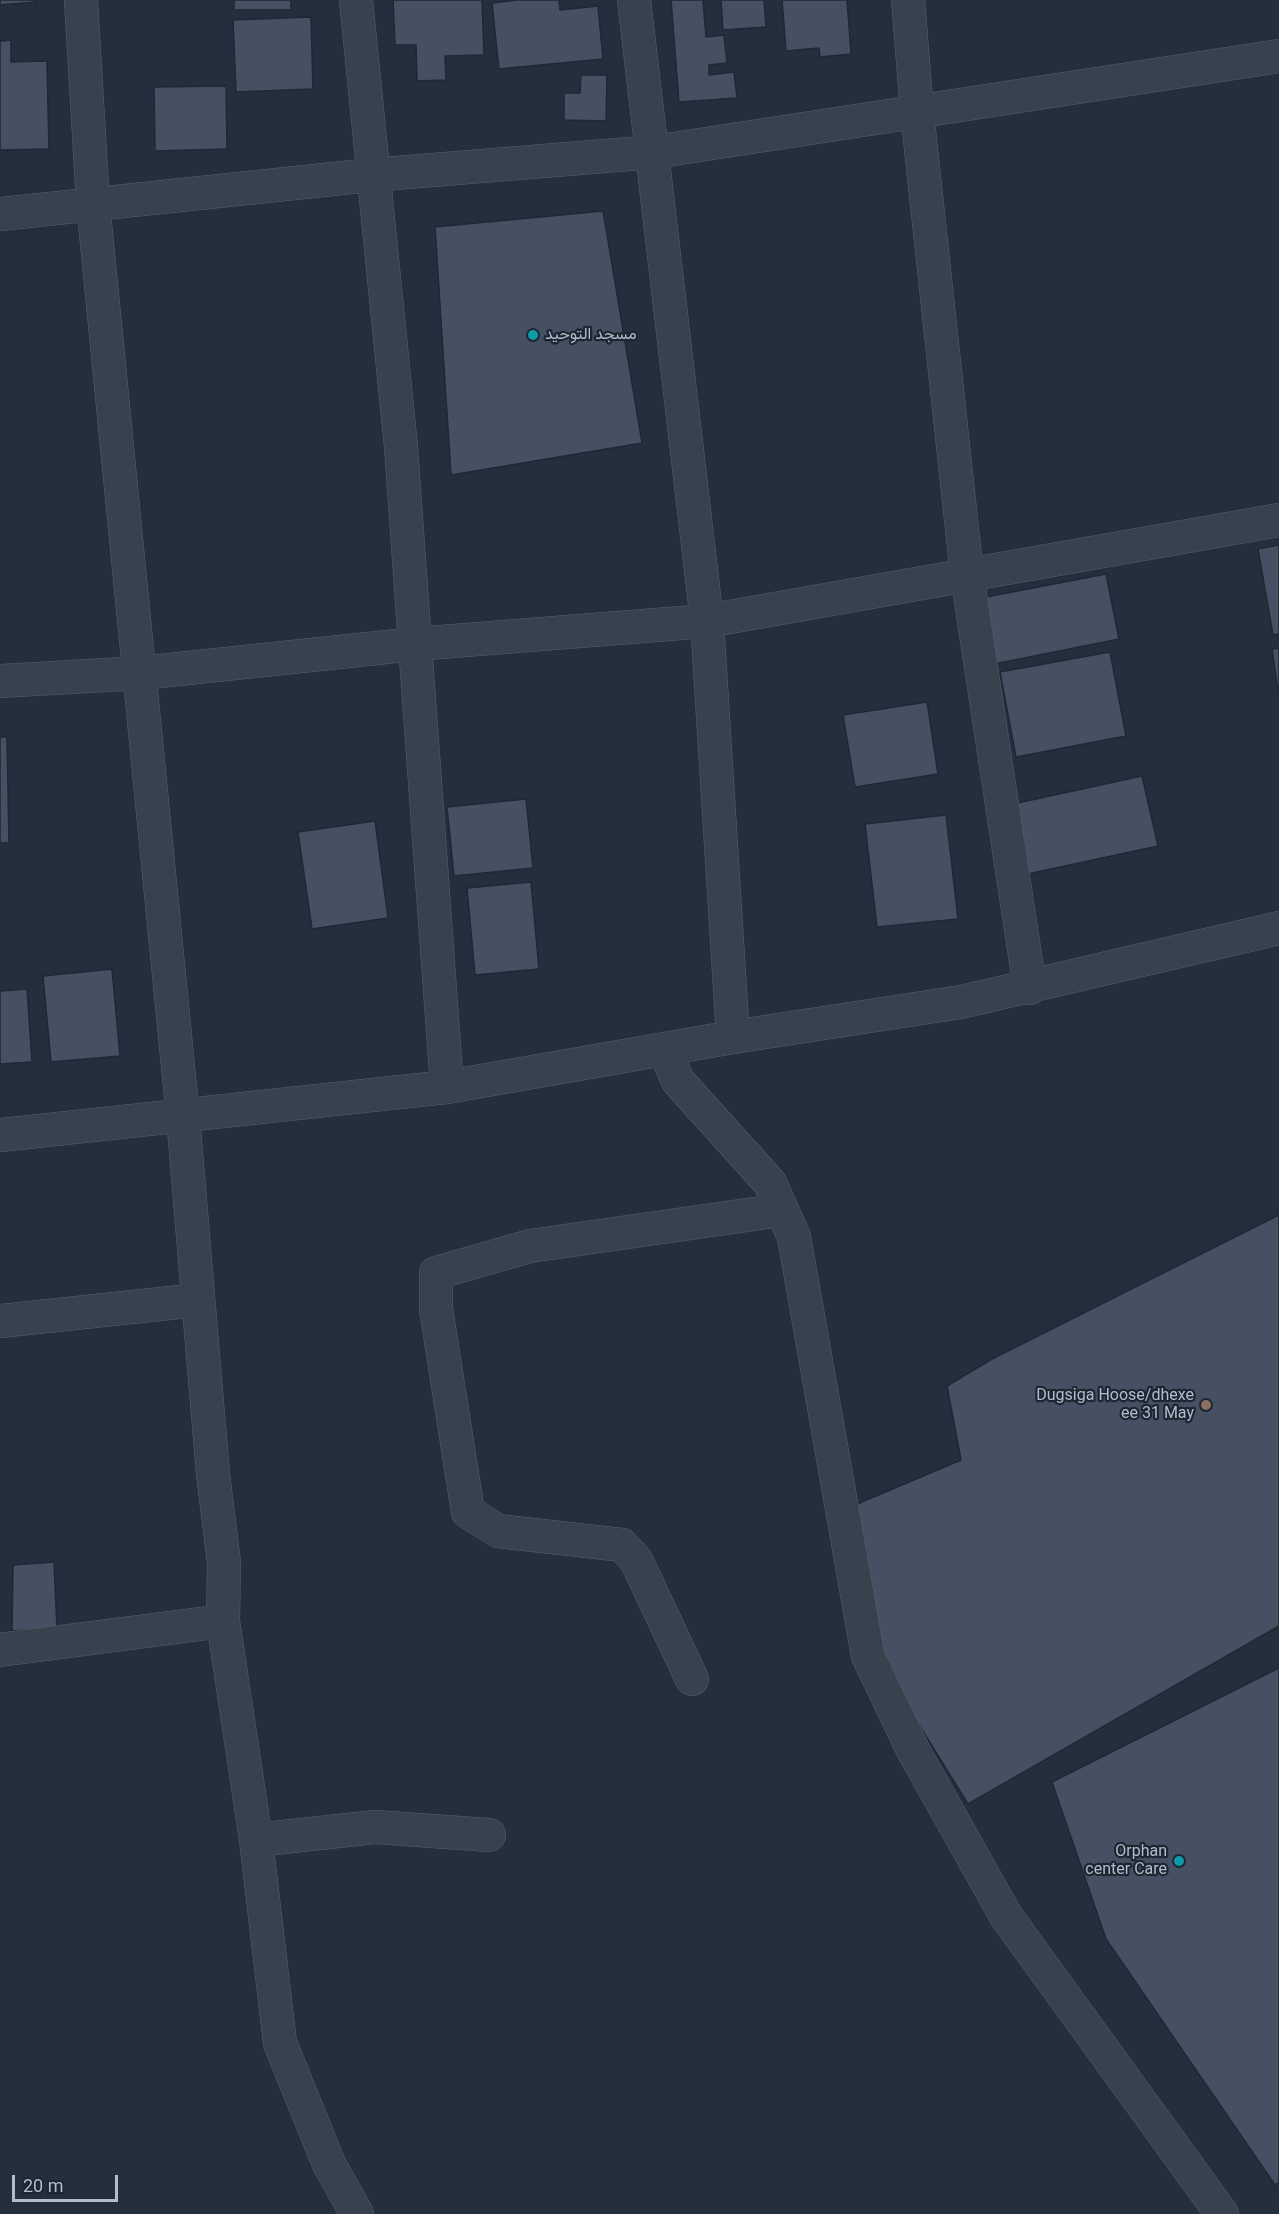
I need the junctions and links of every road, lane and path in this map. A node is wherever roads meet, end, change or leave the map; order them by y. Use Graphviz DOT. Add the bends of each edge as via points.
graph roads {
  1 [pos="81,0"];
  2 [pos="356,0"];
  3 [pos="634,0"];
  4 [pos="908,0"];
  5 [pos="1279,56"];
  6 [pos="917,112"];
  7 [pos="654,152"];
  8 [pos="371,175"];
  9 [pos="93,203"];
  10 [pos="0,214"];
  11 [pos="1279,520"];
  12 [pos="967,575"];
  13 [pos="708,621"];
  14 [pos="415,644"];
  15 [pos="141,673"];
  16 [pos="0,681"];
  17 [pos="1279,928"];
  18 [pos="1030,988"];
  19 [pos="733,1037"];
  20 [pos="664,1049"];
  21 [pos="447,1086"];
  22 [pos="183,1117"];
  23 [pos="0,1135"];
  24 [pos="782,1210"];
  25 [pos="198,1300"];
  26 [pos="0,1321"];
  27 [pos="223,1621"];
  28 [pos="0,1650"];
  29 [pos="692,1678"];
  30 [pos="489,1835"];
  31 [pos="256,1840"];
  32 [pos="357,2214"];
  33 [pos="1222,2214"];
  1 -- 9 [label="street"];
  2 -- 8 [label="street"];
  3 -- 7 [label="street"];
  4 -- 6 [label="street"];
  5 -- 6 [label="street"];
  6 -- 7 [label="street"];
  6 -- 12 [label="street"];
  7 -- 8 [label="street"];
  7 -- 13 [label="street"];
  8 -- 9 [label="street"];
  8 -- 14 [label="street" via="400,447"];
  9 -- 10 [label="street"];
  9 -- 15 [label="street"];
  11 -- 12 [label="street"];
  12 -- 13 [label="street"];
  12 -- 18 [label="street"];
  13 -- 14 [label="street"];
  13 -- 19 [label="street"];
  14 -- 15 [label="street"];
  14 -- 21 [label="street"];
  15 -- 16 [label="street"];
  15 -- 22 [label="street"];
  17 -- 18 [label="street"];
  18 -- 19 [label="street"];
  19 -- 20 [label="street"];
  20 -- 21 [label="street"];
  20 -- 24 [label="street" via="678,1081 770,1183"];
  21 -- 22 [label="street"];
  22 -- 23 [label="street"];
  22 -- 25 [label="street"];
  24 -- 29 [label="street" via="530,1246 436,1273 436,1309 468,1512 498,1531 622,1545 636,1560"];
  24 -- 33 [label="street" via="794,1237 868,1656 913,1750 1006,1917"];
  25 -- 26 [label="street"];
  25 -- 27 [label="street" via="224,1563"];
  27 -- 28 [label="street"];
  27 -- 31 [label="street"];
  30 -- 31 [label="street" via="375,1827"];
  31 -- 32 [label="street" via="279,2043 329,2164"];
}
